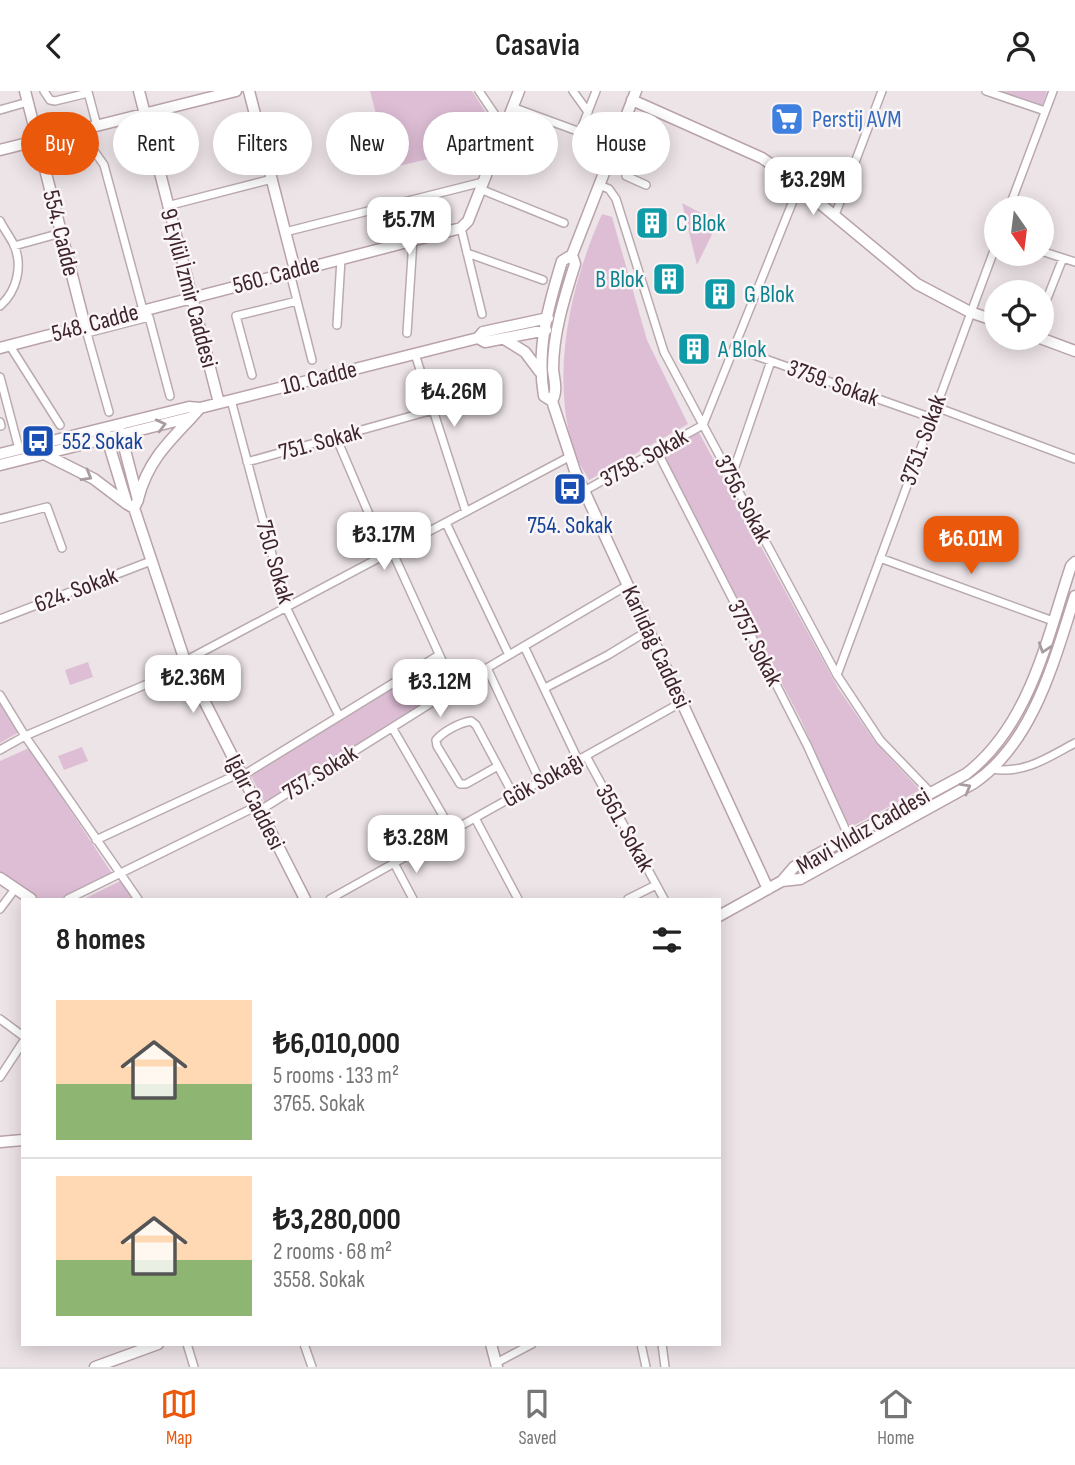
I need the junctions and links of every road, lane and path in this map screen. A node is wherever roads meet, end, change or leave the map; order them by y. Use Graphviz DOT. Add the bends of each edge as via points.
graph roads {
  1 [pos="25,91"];
  2 [pos="44,91"];
  3 [pos="139,91"];
  4 [pos="236,91"];
  5 [pos="249,91"];
  6 [pos="479,91"];
  7 [pos="519,91"];
  8 [pos="573,91"];
  9 [pos="596,91"];
  10 [pos="882,91"];
  11 [pos="986,91"];
  12 [pos="1053,91"];
  13 [pos="88,92"];
  14 [pos="634,95"];
  15 [pos="28,102"];
  16 [pos="512,107"];
  17 [pos="0,110"];
  18 [pos="1045,111"];
  19 [pos="30,112"];
  20 [pos="93,112"];
  21 [pos="144,112"];
  22 [pos="152,112"];
  23 [pos="493,112"];
  24 [pos="510,112"];
  25 [pos="588,112"];
  26 [pos="572,129"];
  27 [pos="21,145"];
  28 [pos="0,150"];
  29 [pos="99,158"];
  30 [pos="46,175"];
  31 [pos="159,175"];
  32 [pos="486,175"];
  33 [pos="626,176"];
  34 [pos="272,179"];
  35 [pos="599,185"];
  36 [pos="646,185"];
  37 [pos="482,186"];
  38 [pos="799,186"];
  39 [pos="1013,196"];
  40 [pos="167,206"];
  41 [pos="835,215"];
  42 [pos="0,221"];
  43 [pos="564,223"];
  44 [pos="461,228"];
  45 [pos="285,232"];
  46 [pos="61,233"];
  47 [pos="413,240"];
  48 [pos="14,246"];
  49 [pos="467,253"];
  50 [pos="572,255"];
  51 [pos="1054,255"];
  52 [pos="1063,258"];
  53 [pos="341,259"];
  54 [pos="1075,263"];
  55 [pos="988,266"];
  56 [pos="292,272"];
  57 [pos="543,280"];
  58 [pos="1054,281"];
  59 [pos="190,297"];
  60 [pos="297,301"];
  61 [pos="0,306"];
  62 [pos="143,310"];
  63 [pos="970,311"];
  64 [pos="482,314"];
  65 [pos="560,315"];
  66 [pos="984,316"];
  67 [pos="546,318"];
  68 [pos="337,325"];
  69 [pos="557,328"];
  70 [pos="86,329"];
  71 [pos="543,331"];
  72 [pos="407,333"];
  73 [pos="478,338"];
  74 [pos="503,339"];
  75 [pos="1054,343"];
  76 [pos="5,347"];
  77 [pos="734,348"];
  78 [pos="1075,351"];
  79 [pos="415,354"];
  80 [pos="312,360"];
  81 [pos="771,361"];
  82 [pos="540,372"];
  83 [pos="252,375"];
  84 [pos="0,377"];
  85 [pos="170,396"];
  86 [pos="231,400"];
  87 [pos="552,401"];
  88 [pos="219,403"];
  89 [pos="936,407"];
  90 [pos="200,408"];
  91 [pos="433,410"];
  92 [pos="109,412"];
  93 [pos="192,417"];
  94 [pos="932,418"];
  95 [pos="60,425"];
  96 [pos="703,425"];
  97 [pos="119,430"];
  98 [pos="105,433"];
  99 [pos="336,437"];
  100 [pos="19,449"];
  101 [pos="657,451"];
  102 [pos="0,454"];
  103 [pos="43,454"];
  104 [pos="569,457"];
  105 [pos="1075,459"];
  106 [pos="247,462"];
  107 [pos="0,465"];
  108 [pos="731,478"];
  109 [pos="584,492"];
  110 [pos="133,504"];
  111 [pos="466,512"];
  112 [pos="0,519"];
  113 [pos="446,523"];
  114 [pos="62,548"];
  115 [pos="389,553"];
  116 [pos="880,558"];
  117 [pos="151,561"];
  118 [pos="1075,562"];
  119 [pos="628,585"];
  120 [pos="1075,596"];
  121 [pos="286,607"];
  122 [pos="0,619"];
  123 [pos="1053,621"];
  124 [pos="649,631"];
  125 [pos="524,646"];
  126 [pos="439,655"];
  127 [pos="509,655"];
  128 [pos="186,664"];
  129 [pos="487,667"];
  130 [pos="836,674"];
  131 [pos="545,688"];
  132 [pos="456,689"];
  133 [pos="0,695"];
  134 [pos="682,702"];
  135 [pos="340,716"];
  136 [pos="393,729"];
  137 [pos="25,736"];
  138 [pos="1075,743"];
  139 [pos="996,744"];
  140 [pos="0,750"];
  141 [pos="1007,750"];
  142 [pos="582,758"];
  143 [pos="498,766"];
  144 [pos="992,769"];
  145 [pos="241,775"];
  146 [pos="540,781"];
  147 [pos="931,793"];
  148 [pos="514,796"];
  149 [pos="258,808"];
  150 [pos="475,818"];
  151 [pos="452,831"];
  152 [pos="849,837"];
  153 [pos="96,840"];
  154 [pos="394,863"];
  155 [pos="119,874"];
  156 [pos="0,878"];
  157 [pos="782,881"];
  158 [pos="656,885"];
  159 [pos="15,889"];
  160 [pos="768,889"];
  161 [pos="28,898"];
  162 [pos="70,898"];
  163 [pos="137,898"];
  164 [pos="304,898"];
  165 [pos="332,898"];
  166 [pos="412,898"];
  167 [pos="517,898"];
  168 [pos="630,898"];
  169 [pos="663,898"];
  170 [pos="0,909"];
  171 [pos="721,915"];
  172 [pos="0,1019"];
  173 [pos="21,1035"];
  174 [pos="21,1045"];
  175 [pos="0,1077"];
  176 [pos="21,1140"];
  177 [pos="0,1142"];
  178 [pos="153,1346"];
  179 [pos="188,1346"];
  180 [pos="305,1346"];
  181 [pos="492,1346"];
  182 [pos="529,1346"];
  183 [pos="641,1346"];
  184 [pos="662,1346"];
  185 [pos="497,1365"];
  186 [pos="95,1367"];
  187 [pos="194,1367"];
  188 [pos="312,1367"];
  189 [pos="646,1367"];
  190 [pos="665,1367"];
  1 -- 15 [label="main road, 554. Cadde"];
  2 -- 13 [label="street" via="55,101"];
  3 -- 21 [label="main road, 9 Eylül İzmir Caddesi"];
  4 -- 22 [label="main road"];
  5 -- 34 [label="main road"];
  6 -- 23 [label="street"];
  7 -- 16 [label="main road"];
  8 -- 25 [label="street"];
  9 -- 25 [label="street"];
  10 -- 41 [label="street"];
  11 -- 18 [label="street"];
  12 -- 18 [label="street"];
  13 -- 20 [label="street"];
  14 -- 35 [label="main road, Karlıdağ Caddesi"];
  14 -- 38 [label="main road" via="762,158"];
  15 -- 17 [label="street"];
  15 -- 19 [label="main road, 554. Cadde"];
  16 -- 24 [label="main road"];
  16 -- 26 [label="street"];
  18 -- 39 [label="street"];
  27 -- 28 [label="main road"];
  29 -- 62 [label="street"];
  30 -- 46 [label="main road, 554. Cadde"];
  31 -- 40 [label="main road, 9 Eylül İzmir Caddesi"];
  32 -- 37 [label="main road"];
  33 -- 36 [label="street"];
  34 -- 40 [label="street"];
  34 -- 45 [label="main road"];
  35 -- 50 [label="main road, Karlıdağ Caddesi"];
  35 -- 96 [label="street, 3756. Sokak" via="616,199 664,352"];
  37 -- 43 [label="street"];
  37 -- 44 [label="main road"];
  37 -- 45 [label="street"];
  38 -- 41 [label="main road"];
  38 -- 77 [label="street"];
  40 -- 59 [label="main road, 9 Eylül İzmir Caddesi"];
  41 -- 63 [label="main road" via="917,284"];
  42 -- 48 [label="street"];
  44 -- 47 [label="main road, 560. Cadde"];
  44 -- 49 [label="street"];
  45 -- 56 [label="main road"];
  46 -- 48 [label="street"];
  46 -- 70 [label="main road, 554. Cadde"];
  47 -- 53 [label="main road, 560. Cadde"];
  47 -- 72 [label="street"];
  48 -- 61 [label="street" via="16,284"];
  49 -- 57 [label="street"];
  49 -- 64 [label="street"];
  50 -- 65 [label="main road, Karlıdağ Caddesi" via="575,264"];
  50 -- 67 [label="main road, Karlıdağ Caddesi" via="562,261"];
  51 -- 52 [label="street"];
  52 -- 54 [label="street"];
  52 -- 58 [label="street"];
  53 -- 56 [label="main road, 560. Cadde"];
  53 -- 68 [label="street"];
  55 -- 63 [label="street, 3751. Sokak"];
  56 -- 59 [label="main road, 560. Cadde"];
  56 -- 60 [label="street"];
  59 -- 62 [label="main road, 548. Cadde"];
  59 -- 88 [label="main road, 9 Eylül İzmir Caddesi"];
  60 -- 80 [label="street"];
  60 -- 83 [label="street" via="236,316"];
  62 -- 70 [label="main road, 548. Cadde"];
  63 -- 66 [label="main road"];
  63 -- 89 [label="street, 3751. Sokak"];
  65 -- 67 [label="main road, 10. Cadde"];
  65 -- 69 [label="main road, Karlıdağ Caddesi"];
  67 -- 71 [label="main road, Karlıdağ Caddesi"];
  67 -- 73 [label="main road, 10. Cadde" via="483,332"];
  69 -- 71 [label="main road, 10. Cadde"];
  69 -- 87 [label="main road, Karlıdağ Caddesi" via="556,394"];
  70 -- 76 [label="main road, 548. Cadde"];
  70 -- 85 [label="street" via="149,317"];
  70 -- 92 [label="street"];
  71 -- 74 [label="main road, 10. Cadde"];
  71 -- 82 [label="main road, Karlıdağ Caddesi"];
  73 -- 74 [label="main road, 10. Cadde" via="485,342"];
  73 -- 79 [label="main road, 10. Cadde"];
  74 -- 82 [label="main road" via="525,352"];
  75 -- 78 [label="main road"];
  76 -- 95 [label="street"];
  77 -- 81 [label="street, 3759. Sokak"];
  77 -- 96 [label="street"];
  79 -- 86 [label="main road, 10. Cadde"];
  79 -- 91 [label="street"];
  81 -- 94 [label="street, 3759. Sokak"];
  81 -- 108 [label="street"];
  82 -- 87 [label="main road, Karlıdağ Caddesi" via="544,396"];
  84 -- 100 [label="street"];
  86 -- 88 [label="main road, 10. Cadde"];
  86 -- 106 [label="street, 750. Sokak"];
  87 -- 104 [label="main road, Karlıdağ Caddesi"];
  88 -- 90 [label="main road, 10. Cadde"];
  89 -- 94 [label="street, 3751. Sokak"];
  89 -- 105 [label="street"];
  90 -- 93 [label="main road"];
  90 -- 97 [label="main road, 10. Cadde" via="189,407"];
  91 -- 99 [label="street, 751. Sokak"];
  91 -- 111 [label="street"];
  97 -- 93 [label="main road, 10. Cadde, one-way"];
  93 -- 110 [label="main road" via="157,455"];
  94 -- 116 [label="street, 3751. Sokak"];
  96 -- 101 [label="street, 3758. Sokak"];
  96 -- 108 [label="street, 3756. Sokak"];
  97 -- 98 [label="main road, 10. Cadde"];
  97 -- 110 [label="main road, Iğdır Caddesi"];
  98 -- 100 [label="main road, 10. Cadde"];
  98 -- 103 [label="main road, 10. Cadde"];
  98 -- 110 [label="main road, Iğdır Caddesi"];
  99 -- 106 [label="street, 751. Sokak"];
  99 -- 115 [label="street"];
  100 -- 102 [label="main road, 10. Cadde"];
  101 -- 109 [label="street, 3758. Sokak"];
  101 -- 152 [label="street, 3757. Sokak" via="797,724"];
  103 -- 107 [label="main road, 10. Cadde"];
  103 -- 110 [label="main road, one-way"];
  104 -- 109 [label="main road, Karlıdağ Caddesi"];
  104 -- 111 [label="street"];
  106 -- 121 [label="street, 750. Sokak"];
  108 -- 130 [label="street, 3756. Sokak"];
  109 -- 119 [label="main road, Karlıdağ Caddesi"];
  110 -- 117 [label="main road, Iğdır Caddesi"];
  111 -- 113 [label="street"];
  112 -- 114 [label="street" via="47,507"];
  113 -- 115 [label="street"];
  113 -- 127 [label="street"];
  115 -- 121 [label="street"];
  115 -- 126 [label="street"];
  116 -- 123 [label="street"];
  116 -- 130 [label="street, 3751. Sokak"];
  117 -- 122 [label="street, 624. Sokak"];
  117 -- 128 [label="main road, Iğdır Caddesi"];
  118 -- 123 [label="main road, Mavi Yıldız Caddesi"];
  119 -- 124 [label="main road, Karlıdağ Caddesi"];
  119 -- 125 [label="street, 757. Sokak"];
  120 -- 141 [label="main road, Mavi Yıldız Caddesi" via="1044,690"];
  121 -- 128 [label="street"];
  121 -- 135 [label="street, 750. Sokak"];
  123 -- 139 [label="main road, Mavi Yıldız Caddesi, one-way" via="1023,703"];
  124 -- 131 [label="street"];
  124 -- 134 [label="main road, Karlıdağ Caddesi"];
  125 -- 127 [label="street, 757. Sokak"];
  125 -- 131 [label="street, 3561. Sokak"];
  126 -- 132 [label="street"];
  126 -- 135 [label="street"];
  127 -- 129 [label="street, 757. Sokak"];
  128 -- 137 [label="street"];
  128 -- 145 [label="main road, Iğdır Caddesi"];
  129 -- 132 [label="street, 757. Sokak"];
  129 -- 146 [label="street"];
  130 -- 147 [label="street, 3756. Sokak" via="880,740"];
  131 -- 142 [label="street, 3561. Sokak"];
  132 -- 136 [label="street, 757. Sokak"];
  133 -- 137 [label="street"];
  134 -- 142 [label="street, Gök Sokağı"];
  134 -- 160 [label="main road, Karlıdağ Caddesi"];
  135 -- 145 [label="street"];
  136 -- 149 [label="street, 757. Sokak"];
  136 -- 151 [label="street"];
  137 -- 140 [label="street"];
  137 -- 153 [label="street"];
  138 -- 144 [label="street" via="1034,766 1017,771"];
  139 -- 141 [label="main road"];
  139 -- 147 [label="main road, Mavi Yıldız Caddesi" via="972,769"];
  141 -- 144 [label="main road, Mavi Yıldız Caddesi"];
  142 -- 146 [label="street, Gök Sokağı"];
  142 -- 158 [label="street, 3561. Sokak"];
  143 -- 143 [label="street" via="471,721 436,740 460,784"];
  143 -- 148 [label="street"];
  157 -- 144 [label="main road, Mavi Yıldız Caddesi, one-way" via="800,879"];
  145 -- 149 [label="main road, Iğdır Caddesi"];
  145 -- 153 [label="street"];
  146 -- 148 [label="street, Gök Sokağı"];
  147 -- 152 [label="main road, Mavi Yıldız Caddesi"];
  148 -- 150 [label="street, Gök Sokağı"];
  149 -- 155 [label="street, 757. Sokak"];
  149 -- 164 [label="main road, Iğdır Caddesi"];
  150 -- 151 [label="street, Gök Sokağı"];
  150 -- 167 [label="street"];
  151 -- 154 [label="street, Gök Sokağı"];
  152 -- 157 [label="main road, Mavi Yıldız Caddesi" via="794,867"];
  153 -- 155 [label="street"];
  154 -- 165 [label="street, Gök Sokağı"];
  154 -- 166 [label="street"];
  155 -- 162 [label="street, 757. Sokak"];
  155 -- 163 [label="street"];
  156 -- 159 [label="main road"];
  157 -- 160 [label="main road"];
  158 -- 168 [label="street"];
  158 -- 169 [label="street, 3561. Sokak"];
  159 -- 161 [label="main road"];
  159 -- 170 [label="street"];
  160 -- 171 [label="main road"];
  172 -- 173 [label="street"];
  174 -- 175 [label="street"];
  176 -- 177 [label="main road"];
  178 -- 186 [label="main road"];
  179 -- 187 [label="street"];
  180 -- 188 [label="street"];
  181 -- 185 [label="main road"];
  182 -- 185 [label="street"];
  183 -- 189 [label="street"];
  184 -- 190 [label="street"];
}
